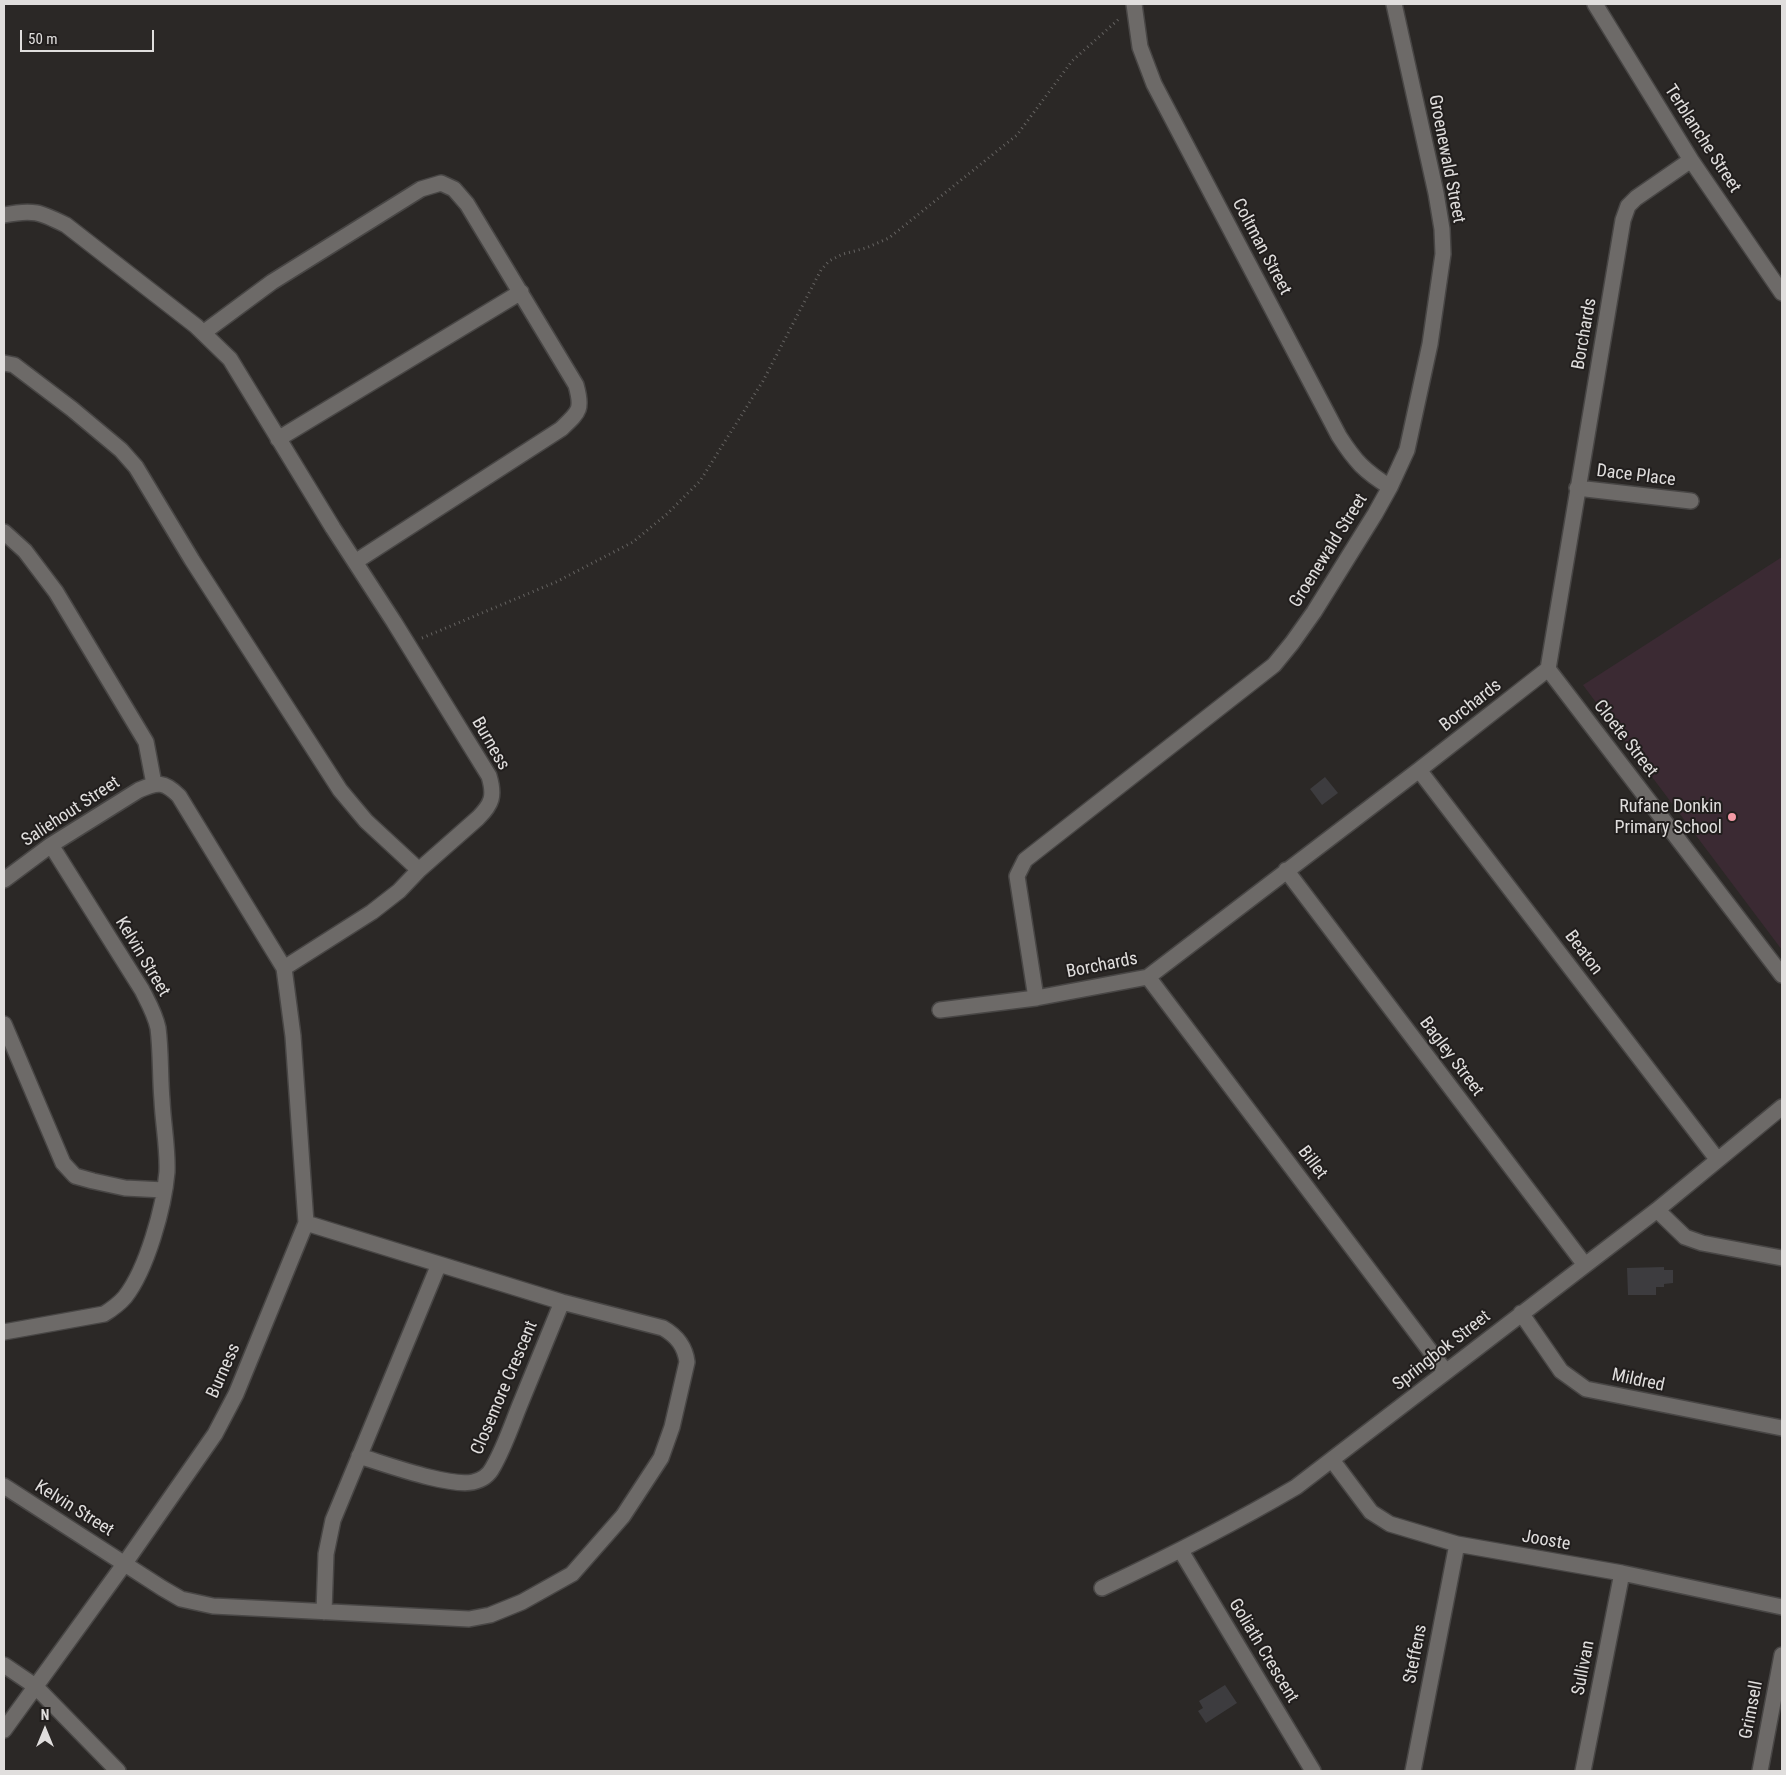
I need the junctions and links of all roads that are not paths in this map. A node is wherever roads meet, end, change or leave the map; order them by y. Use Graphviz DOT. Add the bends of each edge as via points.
graph roads {
  1 [pos="1394,4"];
  2 [pos="1595,4"];
  3 [pos="1134,5"];
  4 [pos="1692,160"];
  5 [pos="4,215"];
  6 [pos="521,292"];
  7 [pos="1782,292"];
  8 [pos="203,333"];
  9 [pos="4,363"];
  10 [pos="278,439"];
  11 [pos="1390,487"];
  12 [pos="1577,488"];
  13 [pos="1691,501"];
  14 [pos="4,532"];
  15 [pos="355,562"];
  16 [pos="1548,669"];
  17 [pos="1419,770"];
  18 [pos="158,784"];
  19 [pos="51,846"];
  20 [pos="419,870"];
  21 [pos="1286,870"];
  22 [pos="4,880"];
  23 [pos="284,968"];
  24 [pos="1782,974"];
  25 [pos="1148,977"];
  26 [pos="1036,998"];
  27 [pos="940,1010"];
  28 [pos="4,1024"];
  29 [pos="1782,1107"];
  30 [pos="1717,1159"];
  31 [pos="164,1190"];
  32 [pos="1657,1210"];
  33 [pos="306,1223"];
  34 [pos="1782,1258"];
  35 [pos="439,1264"];
  36 [pos="1585,1265"];
  37 [pos="562,1302"];
  38 [pos="1521,1313"];
  39 [pos="4,1332"];
  40 [pos="1446,1372"];
  41 [pos="1782,1428"];
  42 [pos="359,1456"];
  43 [pos="1332,1460"];
  44 [pos="4,1486"];
  45 [pos="1457,1544"];
  46 [pos="1180,1551"];
  47 [pos="125,1563"];
  48 [pos="1622,1573"];
  49 [pos="1102,1588"];
  50 [pos="1782,1607"];
  51 [pos="324,1612"];
  52 [pos="1782,1655"];
  53 [pos="4,1665"];
  54 [pos="35,1686"];
  55 [pos="4,1730"];
  56 [pos="118,1771"];
  57 [pos="1313,1771"];
  58 [pos="1413,1771"];
  59 [pos="1583,1771"];
  60 [pos="1760,1771"];
  1 -- 11 [label="street, Groenewald Street" via="1436,193 1443,254 1430,344 1407,450"];
  2 -- 4 [label="street, Terblanche Street"];
  3 -- 11 [label="street, Coltman Street" via="1140,47 1154,84 1339,436 1353,458 1370,475"];
  4 -- 7 [label="street, Terblanche Street"];
  4 -- 12 [label="street, Borchards" via="1636,198 1628,206 1623,220"];
  5 -- 8 [label="street, Burness" via="43,213 66,226"];
  6 -- 8 [label="street" via="467,204 454,190 441,183 421,190 272,282"];
  6 -- 10 [label="street"];
  6 -- 15 [label="street" via="576,385 580,399 578,413 561,429"];
  8 -- 10 [label="street, Burness" via="230,359"];
  9 -- 20 [label="street" via="14,365 72,409 121,450 136,468 340,790 366,821"];
  10 -- 15 [label="street, Burness"];
  11 -- 26 [label="street, Groenewald Street" via="1314,612 1274,664 1025,860 1017,876"];
  12 -- 13 [label="street, Dace Place"];
  12 -- 16 [label="street, Borchards"];
  14 -- 18 [label="street" via="25,551 56,592 146,742"];
  15 -- 20 [label="street, Burness" via="489,776 493,789 487,810"];
  16 -- 17 [label="street, Borchards"];
  16 -- 24 [label="street, Cloete Street"];
  17 -- 21 [label="street, Borchards"];
  17 -- 30 [label="street, Beaton"];
  18 -- 19 [label="street, Saliehout Street" via="139,790"];
  18 -- 23 [label="street, Burness" via="170,787 180,796"];
  19 -- 22 [label="street, Saliehout Street"];
  19 -- 31 [label="street, Kelvin Street" via="153,1012 158,1028 167,1151"];
  20 -- 23 [label="street, Burness" via="372,912"];
  21 -- 25 [label="street, Borchards"];
  21 -- 36 [label="street, Bagley Street"];
  23 -- 33 [label="street, Burness" via="293,1036"];
  25 -- 26 [label="street, Borchards"];
  25 -- 40 [label="street, Billet"];
  26 -- 27 [label="street, Borchards"];
  28 -- 31 [label="street" via="63,1163 76,1176 93,1181 125,1188"];
  29 -- 30 [label="street, Springbok Street"];
  30 -- 32 [label="street, Springbok Street"];
  31 -- 39 [label="street, Kelvin Street" via="143,1265 126,1296 116,1305 104,1314"];
  32 -- 34 [label="street" via="1685,1237 1702,1244"];
  32 -- 36 [label="street, Springbok Street"];
  33 -- 35 [label="street"];
  33 -- 47 [label="street, Burness" via="236,1394 216,1434"];
  35 -- 37 [label="street"];
  35 -- 42 [label="street"];
  36 -- 38 [label="street, Springbok Street"];
  37 -- 42 [label="street, Closemore Crescent" via="504,1443 493,1467 484,1477 463,1483 446,1481"];
  37 -- 51 [label="street" via="663,1328 674,1334 686,1353 687,1362 672,1427 661,1458 623,1516 572,1574 522,1602 490,1615 469,1619"];
  38 -- 40 [label="street, Springbok Street"];
  38 -- 41 [label="street, Mildred" via="1562,1371 1586,1389"];
  40 -- 43 [label="street, Springbok Street"];
  42 -- 51 [label="street" via="333,1520 326,1554"];
  43 -- 45 [label="street, Jooste" via="1371,1512 1390,1524"];
  43 -- 46 [label="street, Springbok Street" via="1296,1487"];
  44 -- 47 [label="street, Kelvin Street"];
  45 -- 48 [label="street, Jooste"];
  45 -- 58 [label="street, Steffens"];
  46 -- 49 [label="street, Springbok Street"];
  46 -- 57 [label="street, Goliath Crescent"];
  47 -- 51 [label="street" via="168,1591 198,1603"];
  47 -- 54 [label="street, Burness"];
  48 -- 50 [label="street, Jooste"];
  48 -- 59 [label="street, Sullivan"];
  52 -- 60 [label="street, Grimsell"];
  53 -- 54 [label="street"];
  54 -- 55 [label="street, Burness"];
  54 -- 56 [label="street"];
}
